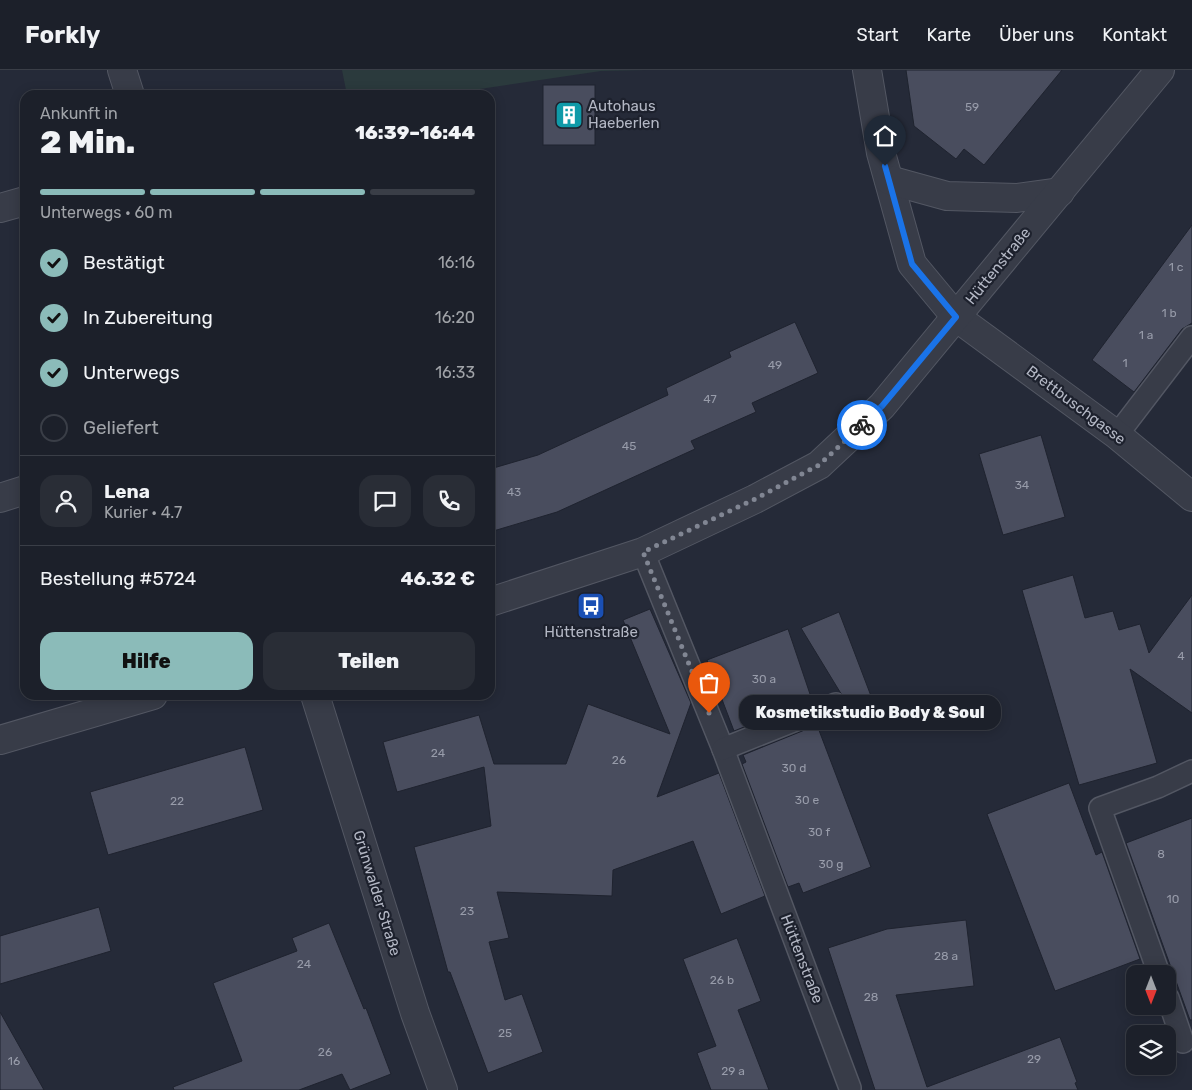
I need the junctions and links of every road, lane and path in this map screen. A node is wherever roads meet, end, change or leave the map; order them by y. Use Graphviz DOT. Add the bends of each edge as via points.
graph roads {
  1 [pos="122,70"];
  2 [pos="867,70"];
  3 [pos="1160,70"];
  4 [pos="128,90"];
  5 [pos="889,180"];
  6 [pos="1060,192"];
  7 [pos="20,202"];
  8 [pos="0,208"];
  9 [pos="956,317"];
  10 [pos="1192,337"];
  11 [pos="1117,436"];
  12 [pos="20,492"];
  13 [pos="1192,497"];
  14 [pos="0,498"];
  15 [pos="643,552"];
  16 [pos="495,600"];
  17 [pos="136,700"];
  18 [pos="317,700"];
  19 [pos="836,704"];
  20 [pos="0,740"];
  21 [pos="723,749"];
  22 [pos="1192,771"];
  23 [pos="1156,965"];
  24 [pos="1174,1015"];
  25 [pos="1183,1042"];
  26 [pos="850,1088"];
  27 [pos="443,1090"];
  1 -- 4 [label="street"];
  2 -- 5 [label="street, Brettbuschgasse" via="881,153"];
  3 -- 6 [label="street, Hüttenstraße"];
  5 -- 6 [label="street" via="947,196 1017,198"];
  5 -- 9 [label="street, Brettbuschgasse" via="912,264"];
  6 -- 9 [label="street, Hüttenstraße"];
  7 -- 8 [label="street"];
  9 -- 11 [label="street, Brettbuschgasse"];
  9 -- 15 [label="street, Hüttenstraße" via="882,406 819,465"];
  10 -- 11 [label="lane"];
  11 -- 13 [label="street, Brettbuschgasse"];
  12 -- 14 [label="street"];
  15 -- 16 [label="street, Hüttenstraße"];
  15 -- 21 [label="lane, Hüttenstraße"];
  17 -- 20 [label="street"];
  18 -- 27 [label="street, Grünwalder Straße" via="415,1013"];
  19 -- 21 [label="lane"];
  21 -- 26 [label="lane, Hüttenstraße"];
  22 -- 23 [label="lane" via="1100,808"];
  24 -- 25 [label="lane"];
}
